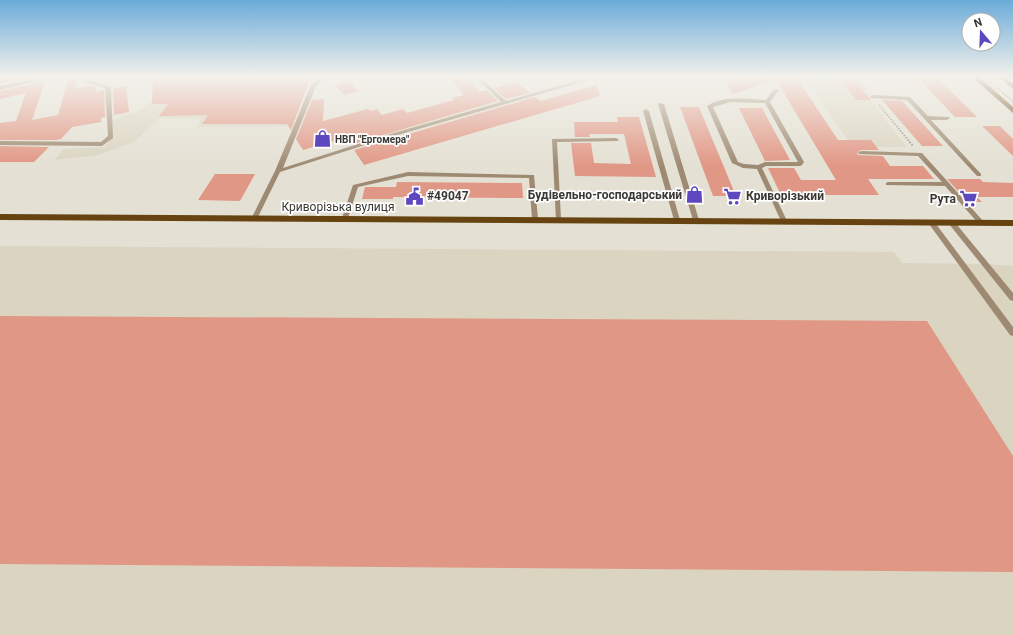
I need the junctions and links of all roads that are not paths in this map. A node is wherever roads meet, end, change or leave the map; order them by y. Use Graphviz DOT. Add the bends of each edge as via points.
graph roads {
  1 [pos="110,107"];
  2 [pos="305,107"];
  3 [pos="495,107"];
  4 [pos="662,107"];
  5 [pos="710,107"];
  6 [pos="770,107"];
  7 [pos="916,107"];
  8 [pos="646,111"];
  9 [pos="927,118"];
  10 [pos="947,118"];
  11 [pos="616,140"];
  12 [pos="0,143"];
  13 [pos="860,153"];
  14 [pos="759,167"];
  15 [pos="278,171"];
  16 [pos="979,175"];
  17 [pos="888,184"];
  18 [pos="947,184"];
  19 [pos="0,217"];
  20 [pos="345,218"];
  21 [pos="254,219"];
  22 [pos="535,219"];
  23 [pos="558,219"];
  24 [pos="677,220"];
  25 [pos="696,220"];
  26 [pos="784,221"];
  27 [pos="931,222"];
  28 [pos="951,222"];
  29 [pos="982,222"];
  30 [pos="1013,223"];
  31 [pos="1013,298"];
  32 [pos="1013,333"];
  1 -- 12 [label="street" via="112,136 102,144"];
  2 -- 15 [label="street"];
  3 -- 15 [label="street" via="382,138"];
  4 -- 25 [label="street"];
  5 -- 14 [label="street" via="735,163"];
  6 -- 14 [label="street" via="801,162 795,165 764,164"];
  7 -- 9 [label="street"];
  8 -- 24 [label="street"];
  9 -- 10 [label="street"];
  9 -- 16 [label="street"];
  11 -- 23 [label="street" via="554,140"];
  13 -- 18 [label="street" via="920,154"];
  14 -- 26 [label="street"];
  15 -- 21 [label="street"];
  17 -- 18 [label="street"];
  18 -- 29 [label="street"];
  19 -- 21 [label="main road, Криворізька вулиця"];
  20 -- 21 [label="main road, Криворізька вулиця"];
  20 -- 22 [label="main road, Криворізька вулиця"];
  20 -- 22 [label="street" via="355,186 408,174 532,176"];
  22 -- 23 [label="main road, Криворізька вулиця"];
  23 -- 24 [label="main road, Криворізька вулиця"];
  24 -- 25 [label="main road, Криворізька вулиця"];
  25 -- 26 [label="main road, Криворізька вулиця"];
  26 -- 27 [label="main road, Криворізька вулиця"];
  27 -- 28 [label="main road, Криворізька вулиця"];
  27 -- 32 [label="street"];
  28 -- 29 [label="main road, Криворізька вулиця"];
  28 -- 31 [label="street"];
  29 -- 30 [label="main road, Криворізька вулиця"];
}
